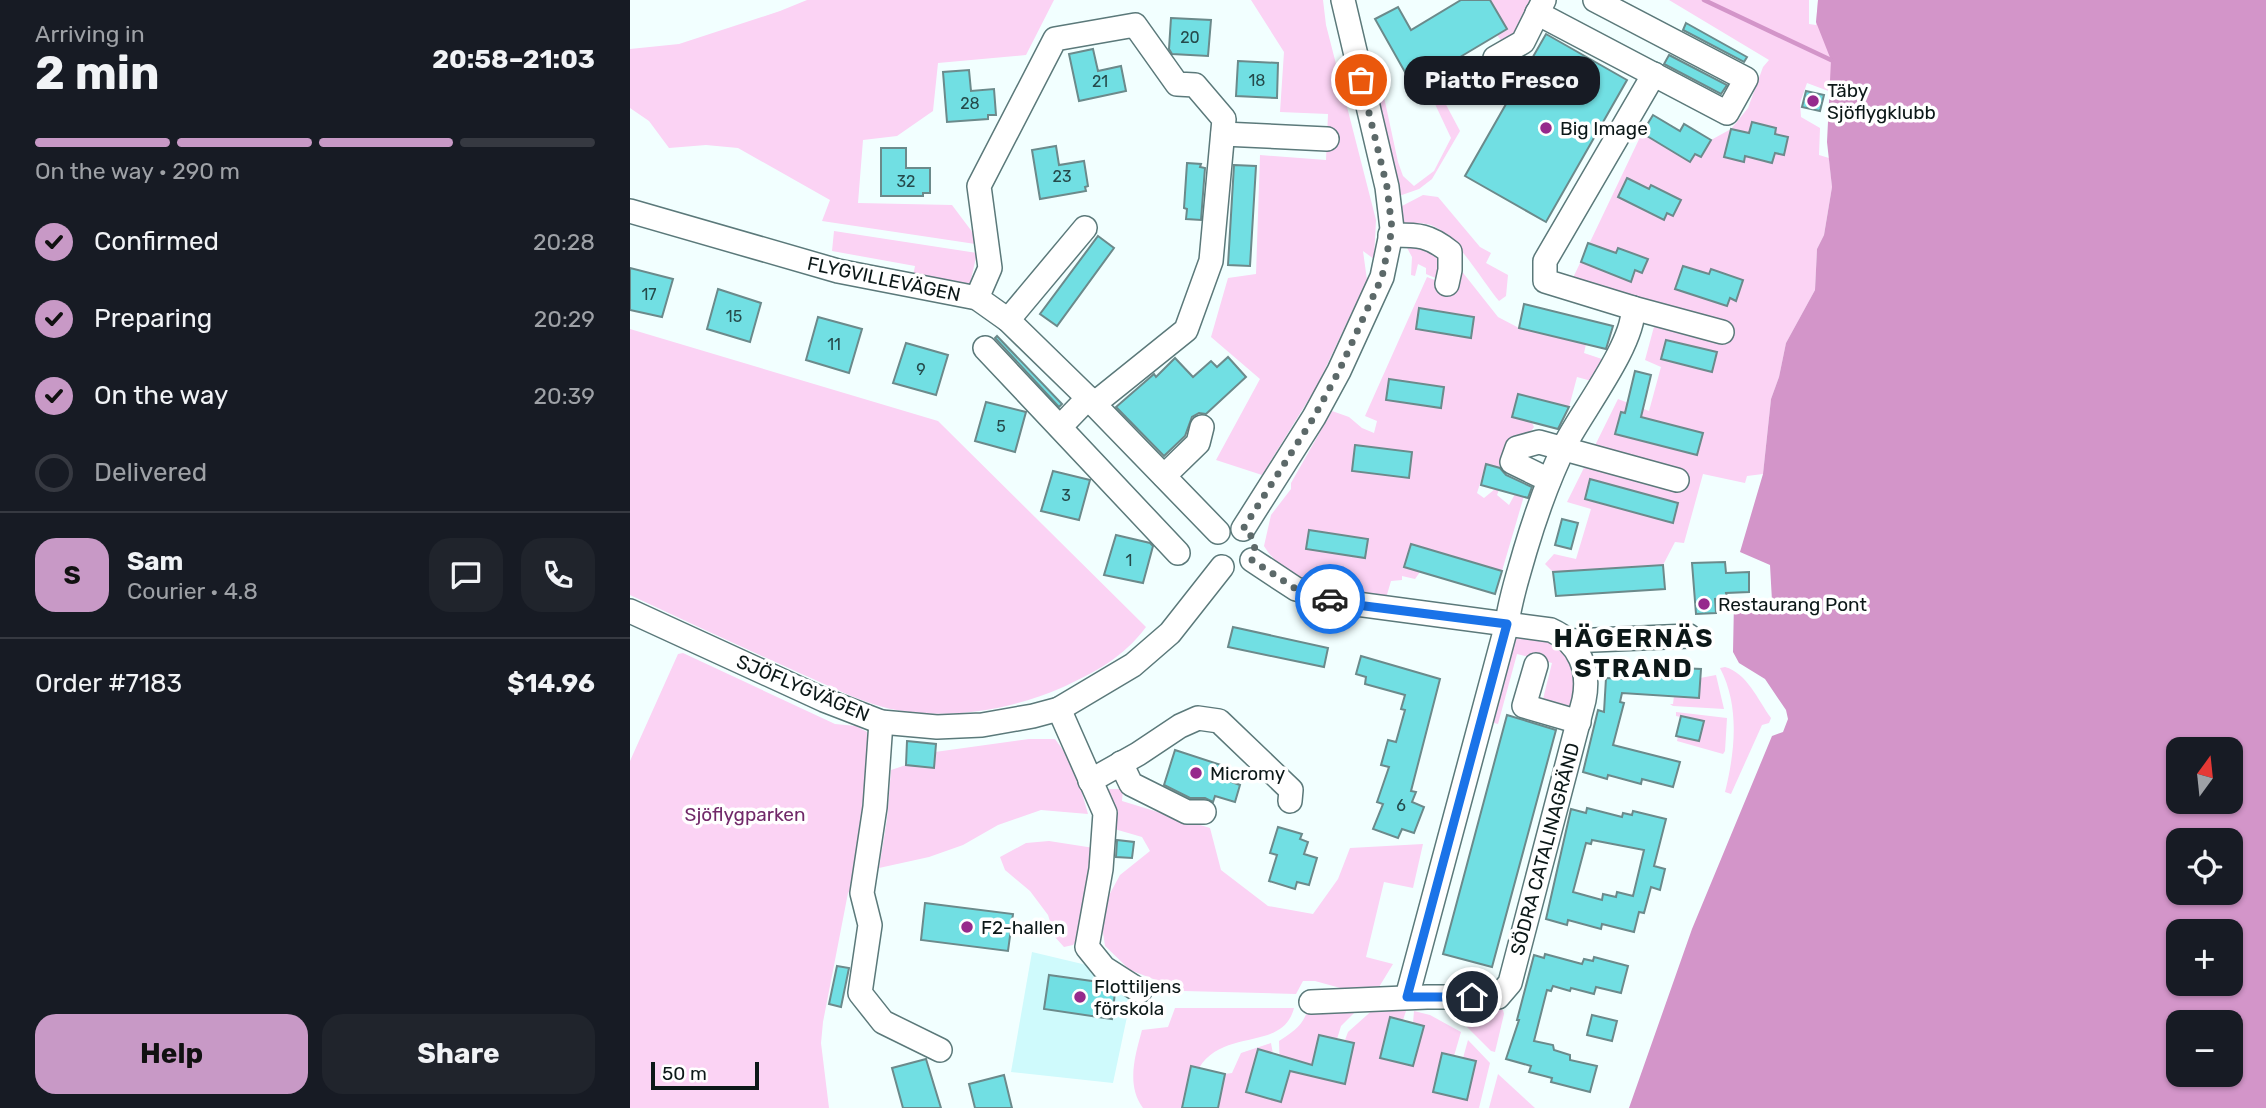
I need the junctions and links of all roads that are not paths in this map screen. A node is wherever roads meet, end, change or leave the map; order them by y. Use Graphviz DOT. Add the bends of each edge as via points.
graph roads {
  1 [pos="1342,0"];
  2 [pos="1595,0"];
  3 [pos="1541,7"];
  4 [pos="1495,58"];
  5 [pos="1654,74"];
  6 [pos="1223,134"];
  7 [pos="1327,139"];
  8 [pos="630,211"];
  9 [pos="1085,228"];
  10 [pos="1390,235"];
  11 [pos="1447,284"];
  12 [pos="978,298"];
  13 [pos="1633,308"];
  14 [pos="1008,320"];
  15 [pos="1722,332"];
  16 [pos="985,348"];
  17 [pos="1091,401"];
  18 [pos="1060,427"];
  19 [pos="1202,427"];
  20 [pos="1564,448"];
  21 [pos="1164,476"];
  22 [pos="1549,480"];
  23 [pos="1677,480"];
  24 [pos="1243,529"];
  25 [pos="1218,532"];
  26 [pos="1178,553"];
  27 [pos="1252,560"];
  28 [pos="1222,567"];
  29 [pos="630,611"];
  30 [pos="1507,624"];
  31 [pos="1689,636"];
  32 [pos="1570,641"];
  33 [pos="1536,665"];
  34 [pos="1059,709"];
  35 [pos="881,722"];
  36 [pos="1579,722"];
  37 [pos="1121,764"];
  38 [pos="1090,781"];
  39 [pos="1290,801"];
  40 [pos="1204,812"];
  41 [pos="1139,991"];
  42 [pos="1407,997"];
  43 [pos="1311,1002"];
  44 [pos="940,1050"];
  1 -- 10 [label="street" via="1362,56 1387,187"];
  2 -- 5 [label="street" via="1746,79 1727,113"];
  3 -- 4 [label="street" via="1523,41"];
  3 -- 5 [label="street"];
  5 -- 13 [label="street" via="1545,261 1545,281"];
  6 -- 7 [label="street"];
  6 -- 12 [label="street" via="1224,119 1195,85 1177,84 1135,25 1055,39 979,186 990,268"];
  6 -- 17 [label="street" via="1211,261 1186,330"];
  8 -- 12 [label="street, FLYGVILLEVÄGEN" via="827,268"];
  9 -- 14 [label="street"];
  10 -- 11 [label="street" via="1423,235 1450,251"];
  10 -- 24 [label="street" via="1382,277 1339,371"];
  12 -- 14 [label="street, FLYGVILLEVÄGEN"];
  13 -- 15 [label="street"];
  13 -- 20 [label="street" via="1634,321"];
  14 -- 17 [label="street, FLYGVILLEVÄGEN"];
  16 -- 18 [label="street"];
  17 -- 18 [label="street"];
  17 -- 21 [label="street, FLYGVILLEVÄGEN"];
  18 -- 26 [label="street"];
  19 -- 21 [label="street" via="1198,443"];
  20 -- 22 [label="street"];
  20 -- 22 [label="street" via="1539,442 1517,449 1512,461"];
  20 -- 23 [label="street"];
  21 -- 25 [label="street, FLYGVILLEVÄGEN"];
  22 -- 30 [label="street" via="1509,603"];
  24 -- 25 [label="street" via="1230,526"];
  24 -- 27 [label="street" via="1253,539"];
  25 -- 28 [label="street" via="1212,551"];
  27 -- 28 [label="street" via="1240,569"];
  27 -- 30 [label="street" via="1296,589 1349,604"];
  28 -- 34 [label="street, SJÖFLYGVÄGEN" via="1170,633 1133,665"];
  29 -- 35 [label="street, SJÖFLYGVÄGEN"];
  30 -- 32 [label="street" via="1551,630"];
  30 -- 42 [label="street"];
  31 -- 32 [label="street"];
  32 -- 36 [label="street, SÖDRA CATALINAGRÄND" via="1587,673"];
  33 -- 36 [label="street" via="1524,706"];
  34 -- 35 [label="street, SJÖFLYGVÄGEN" via="982,725"];
  34 -- 38 [label="street"];
  35 -- 44 [label="street" via="862,894 870,925 860,993 883,1022"];
  36 -- 42 [label="street, SÖDRA CATALINAGRÄND" via="1510,982 1498,997"];
  37 -- 38 [label="street"];
  37 -- 39 [label="street" via="1198,718 1219,721 1291,790"];
  37 -- 40 [label="street" via="1131,784 1187,811"];
  38 -- 41 [label="street" via="1105,813 1096,910 1087,947 1104,968"];
  42 -- 43 [label="street, SÖDRA CATALINAGRÄND"];
}
